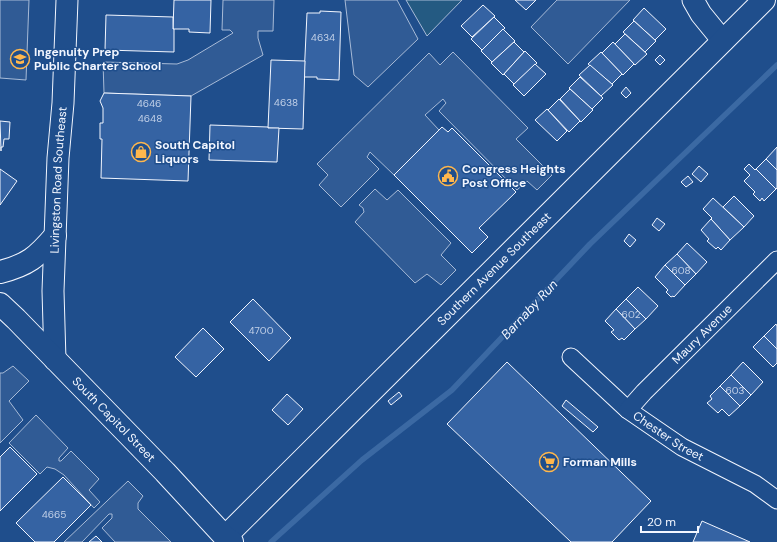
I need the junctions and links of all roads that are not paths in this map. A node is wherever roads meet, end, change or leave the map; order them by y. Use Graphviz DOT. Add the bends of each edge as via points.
graph roads {
  1 [pos="67,0"];
  2 [pos="693,0"];
  3 [pos="764,0"];
  4 [pos="723,41"];
  5 [pos="55,236"];
  6 [pos="777,260"];
  7 [pos="0,272"];
  8 [pos="0,304"];
  9 [pos="571,357"];
  10 [pos="55,360"];
  11 [pos="628,410"];
  12 [pos="754,484"];
  13 [pos="777,500"];
  14 [pos="777,511"];
  15 [pos="227,540"];
  1 -- 5 [label="street, Livingston Road Southeast"];
  2 -- 4 [label="street"];
  3 -- 4 [label="main road, Southern Avenue Southeast"];
  4 -- 15 [label="main road, Southern Avenue Southeast"];
  5 -- 7 [label="main road" via="31,260"];
  5 -- 10 [label="street, Livingston Road Southeast"];
  6 -- 11 [label="street, Maury Avenue"];
  8 -- 10 [label="main road, South Capitol Street"];
  9 -- 11 [label="street, Chester Street"];
  10 -- 15 [label="main road, South Capitol Street" via="165,472"];
  11 -- 12 [label="street, Chester Street" via="682,447"];
  12 -- 13 [label="street, Chester Street"];
  12 -- 14 [label="street"];
}
